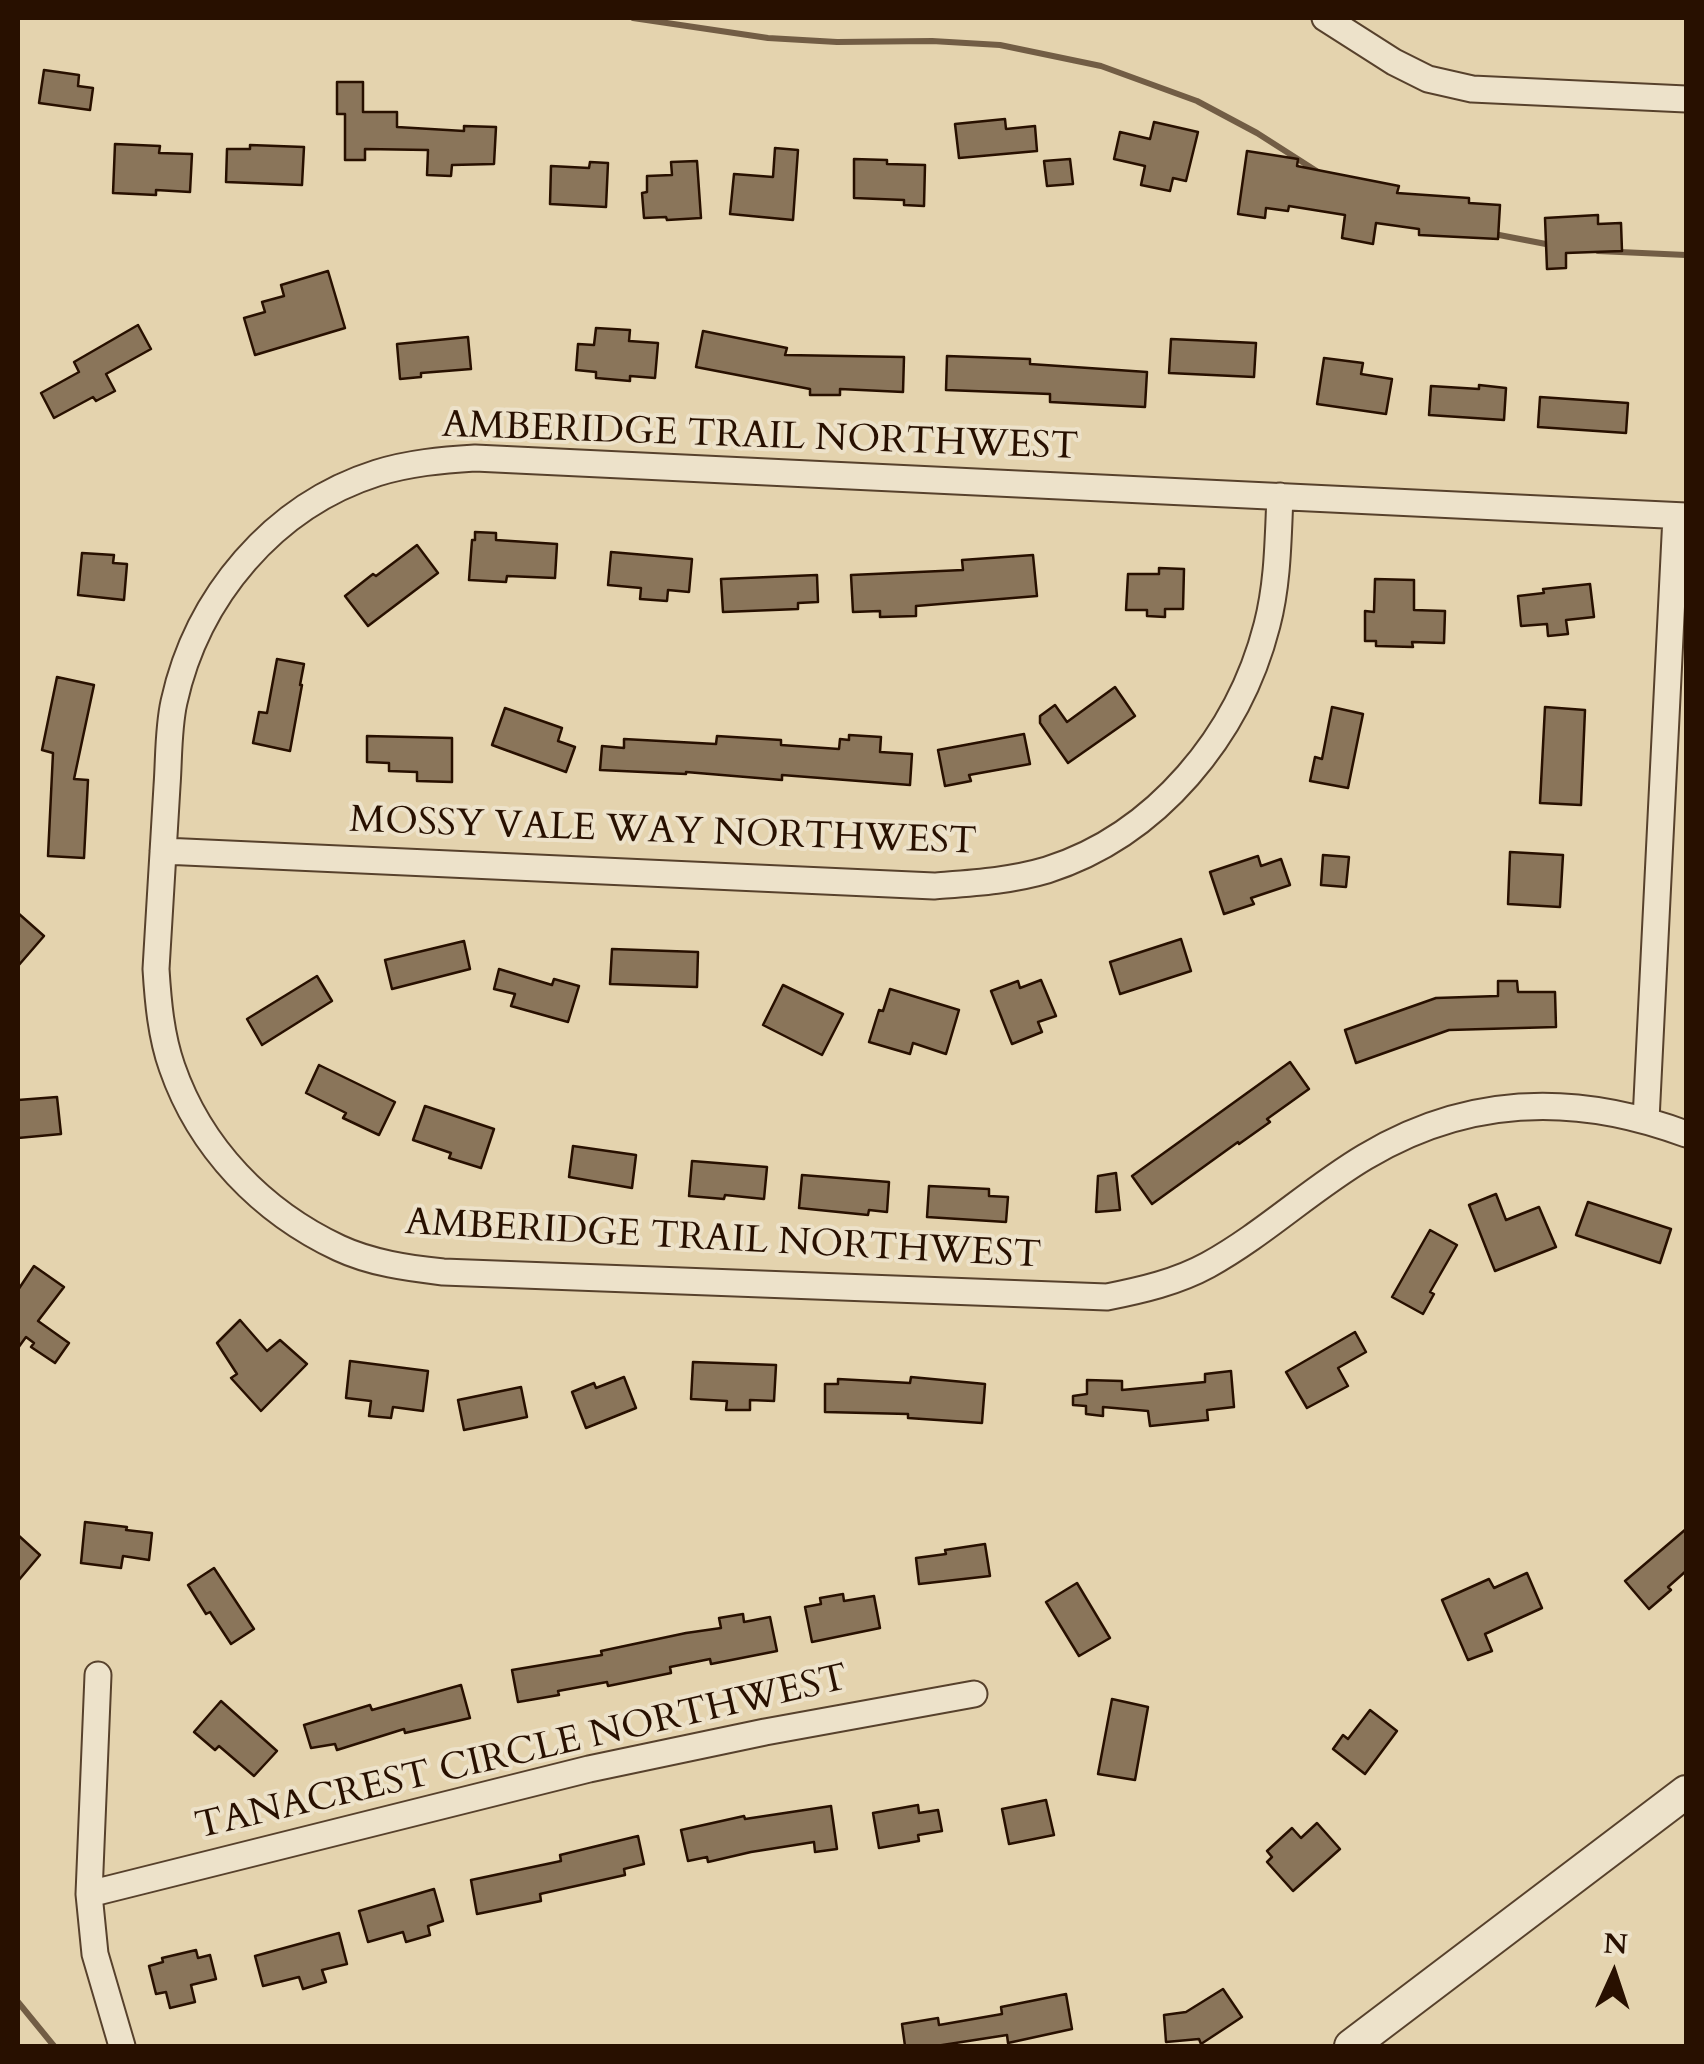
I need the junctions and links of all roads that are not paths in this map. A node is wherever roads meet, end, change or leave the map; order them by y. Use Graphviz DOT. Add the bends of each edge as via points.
graph roads {
  1 [pos="1325,18"];
  2 [pos="1686,99"];
  3 [pos="1280,496"];
  4 [pos="1681,516"];
  5 [pos="163,851"];
  6 [pos="1646,1120"];
  7 [pos="1686,1134"];
  8 [pos="98,1675"];
  9 [pos="974,1694"];
  10 [pos="1686,1792"];
  11 [pos="90,1894"];
  12 [pos="122,2046"];
  13 [pos="1350,2046"];
  1 -- 2 [label="street" via="1428,79 1472,89"];
  3 -- 4 [label="street, AMBERIDGE TRAIL NORTHWEST"];
  3 -- 5 [label="street, MOSSY VALE WAY NORTHWEST" via="1268,624 1224,728 1187,778 1142,821 1048,869 934,886"];
  3 -- 5 [label="street, AMBERIDGE TRAIL NORTHWEST" via="475,458 376,473 328,493 280,525 239,565 206,612 173,706"];
  4 -- 6 [label="street"];
  5 -- 6 [label="street, AMBERIDGE TRAIL NORTHWEST" via="158,1006 172,1066 198,1124 235,1174 282,1216 341,1249 402,1267 1107,1298 1160,1286 1205,1266 1364,1158 1439,1122 1540,1106"];
  6 -- 7 [label="street, AMBERIDGE TRAIL NORTHWEST"];
  8 -- 11 [label="street"];
  9 -- 11 [label="street, TANACREST CIRCLE NORTHWEST" via="589,1769"];
  10 -- 13 [label="street"];
  11 -- 12 [label="street" via="94,1954"];
}
